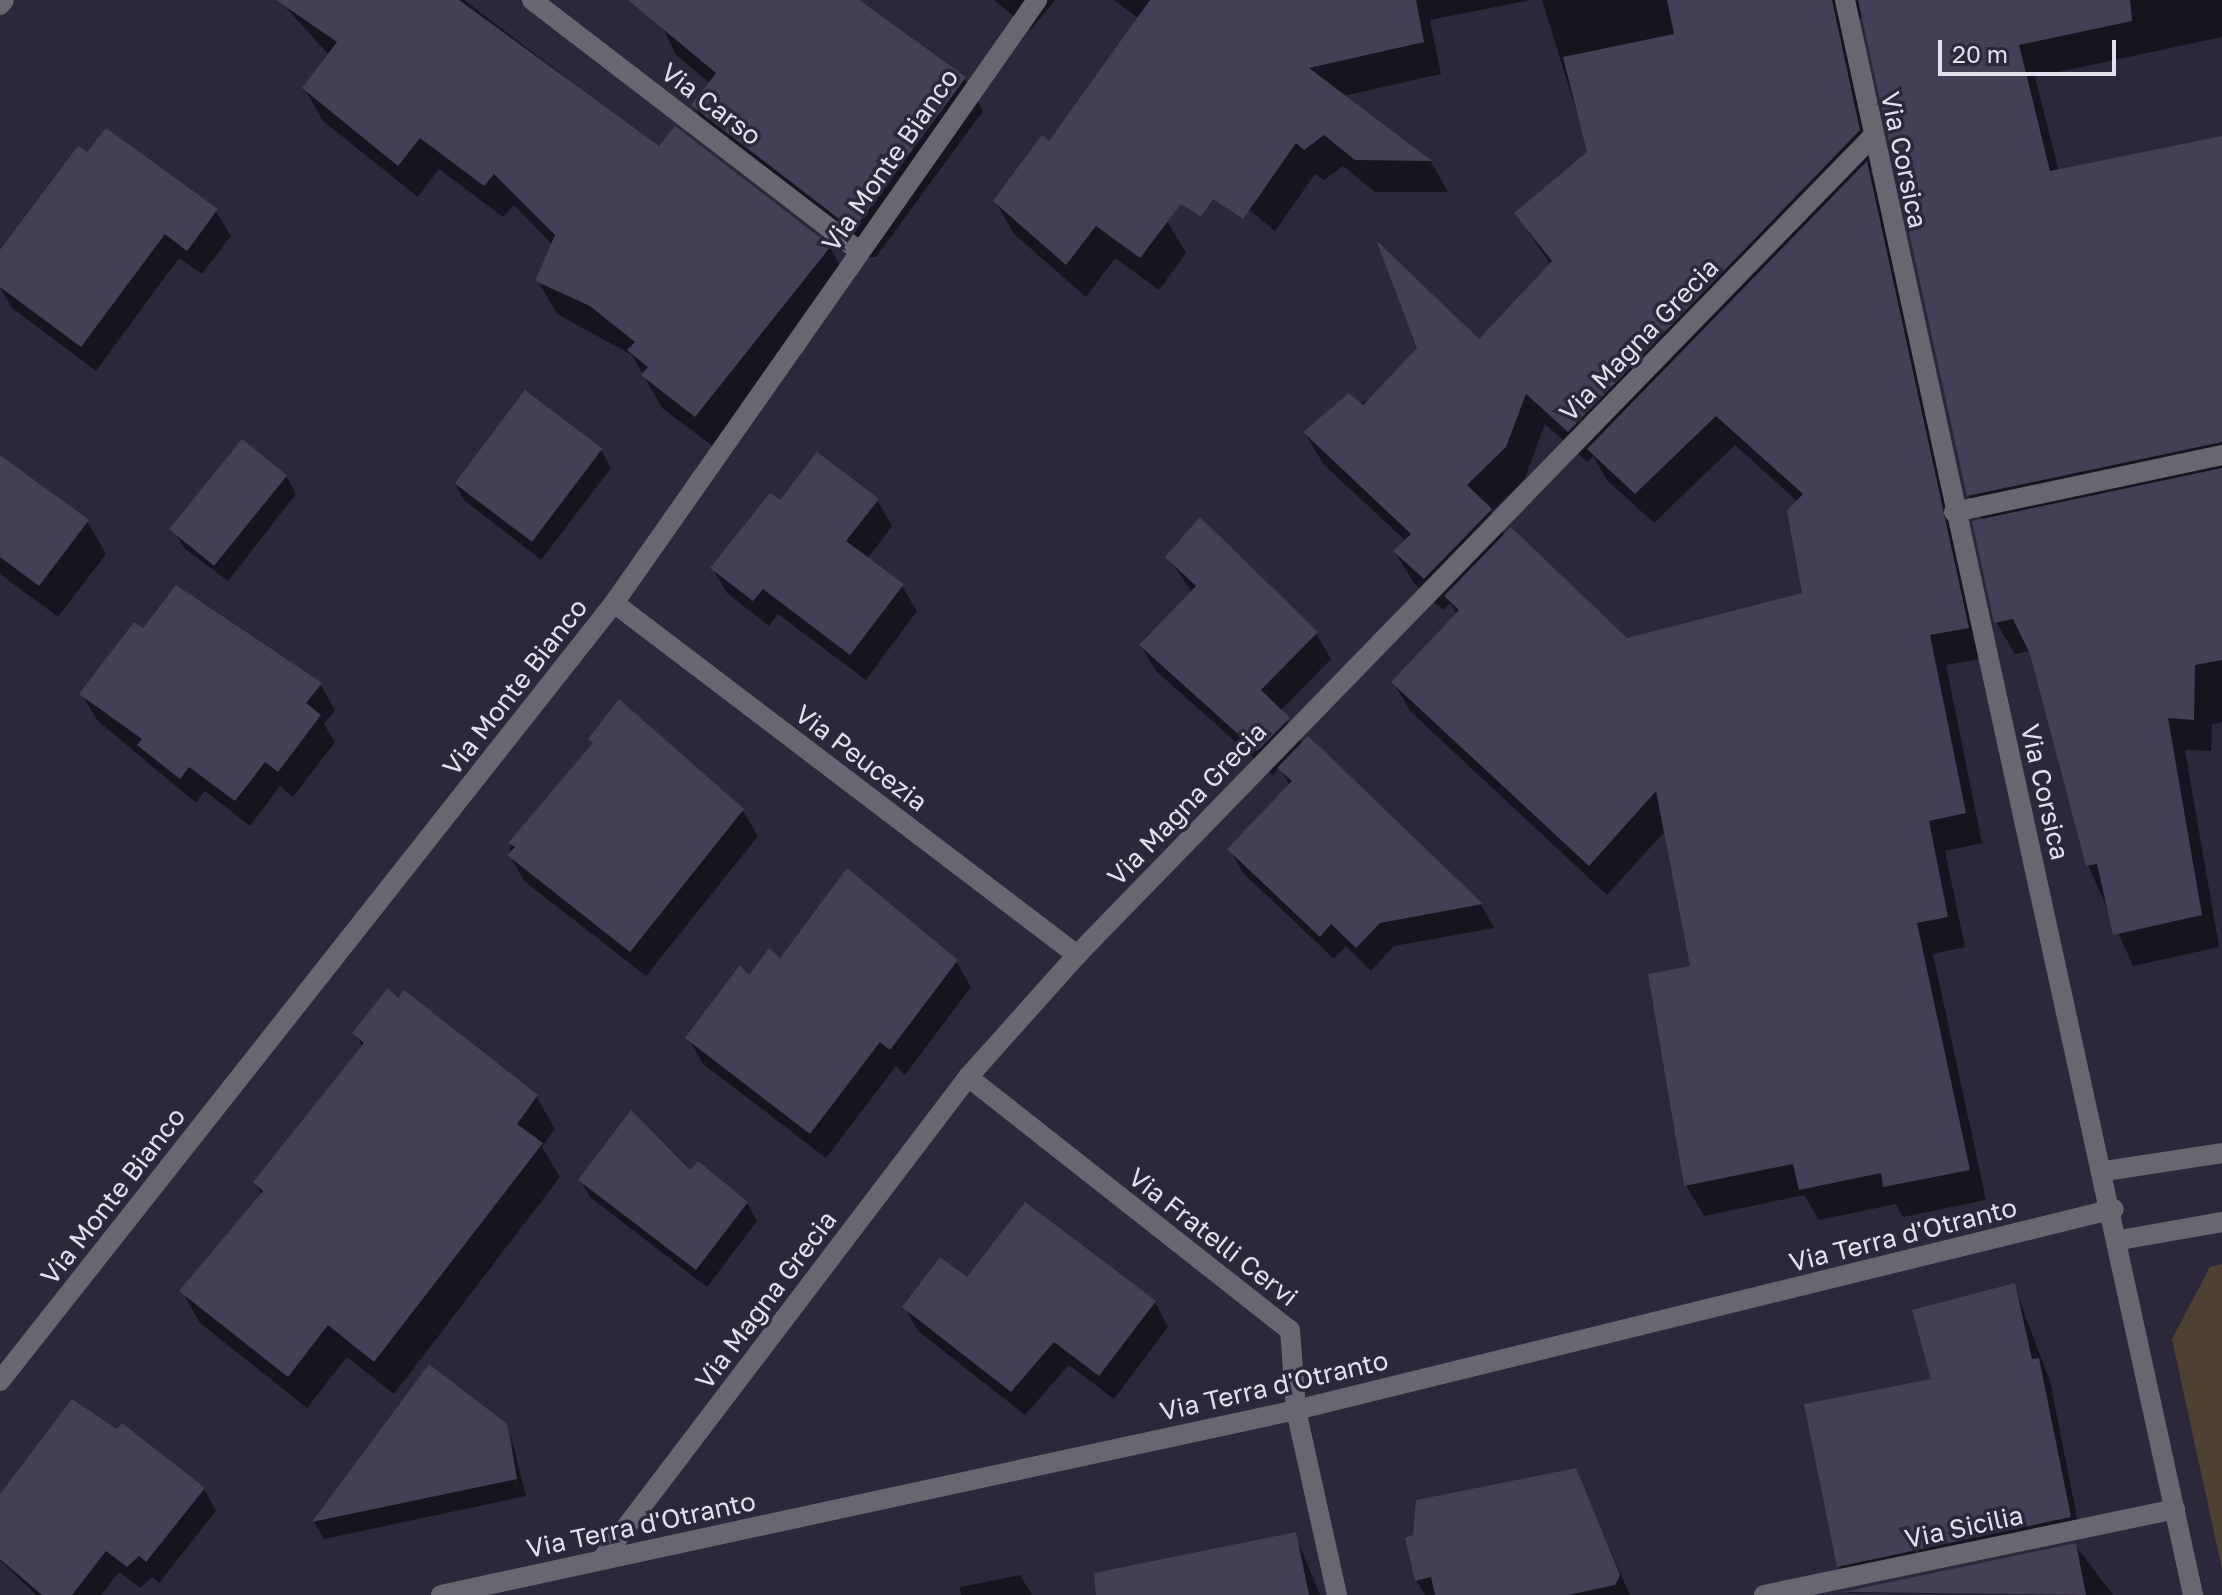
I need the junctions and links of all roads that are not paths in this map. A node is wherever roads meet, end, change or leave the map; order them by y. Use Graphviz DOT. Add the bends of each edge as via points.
graph roads {
  1 [pos="4,0"];
  2 [pos="532,0"];
  3 [pos="1037,0"];
  4 [pos="1845,0"];
  5 [pos="0,5"];
  6 [pos="1871,138"];
  7 [pos="858,250"];
  8 [pos="2222,455"];
  9 [pos="1954,512"];
  10 [pos="614,603"];
  11 [pos="1077,955"];
  12 [pos="968,1077"];
  13 [pos="2222,1153"];
  14 [pos="2105,1171"];
  15 [pos="2114,1209"];
  16 [pos="2222,1222"];
  17 [pos="2120,1240"];
  18 [pos="0,1381"];
  19 [pos="1296,1410"];
  20 [pos="2175,1509"];
  21 [pos="601,1560"];
  22 [pos="441,1595"];
  23 [pos="1337,1595"];
  24 [pos="1764,1595"];
  25 [pos="2193,1595"];
  1 -- 5 [label="street"];
  2 -- 7 [label="street, Via Carso"];
  3 -- 7 [label="street, Via Monte Bianco"];
  4 -- 6 [label="street, Via Corsica"];
  6 -- 9 [label="street, Via Corsica"];
  6 -- 11 [label="street, Via Magna Grecia"];
  7 -- 10 [label="street, Via Monte Bianco"];
  8 -- 9 [label="street"];
  9 -- 14 [label="street, Via Corsica"];
  10 -- 11 [label="street, Via Peucezia"];
  10 -- 18 [label="street, Via Monte Bianco"];
  11 -- 12 [label="street, Via Magna Grecia"];
  12 -- 19 [label="street, Via Fratelli Cervi" via="1290,1330"];
  12 -- 21 [label="street, Via Magna Grecia"];
  13 -- 14 [label="street"];
  14 -- 15 [label="street, Via Corsica"];
  15 -- 17 [label="street, Via Corsica"];
  15 -- 19 [label="street, Via Terra d'Otranto"];
  16 -- 17 [label="street"];
  17 -- 20 [label="street, Via Corsica"];
  19 -- 21 [label="street, Via Terra d'Otranto"];
  19 -- 23 [label="street, Via Fratelli Cervi"];
  20 -- 24 [label="street, Via Sicilia"];
  20 -- 25 [label="street, Via Corsica"];
  21 -- 22 [label="street, Via Terra d'Otranto"];
}
